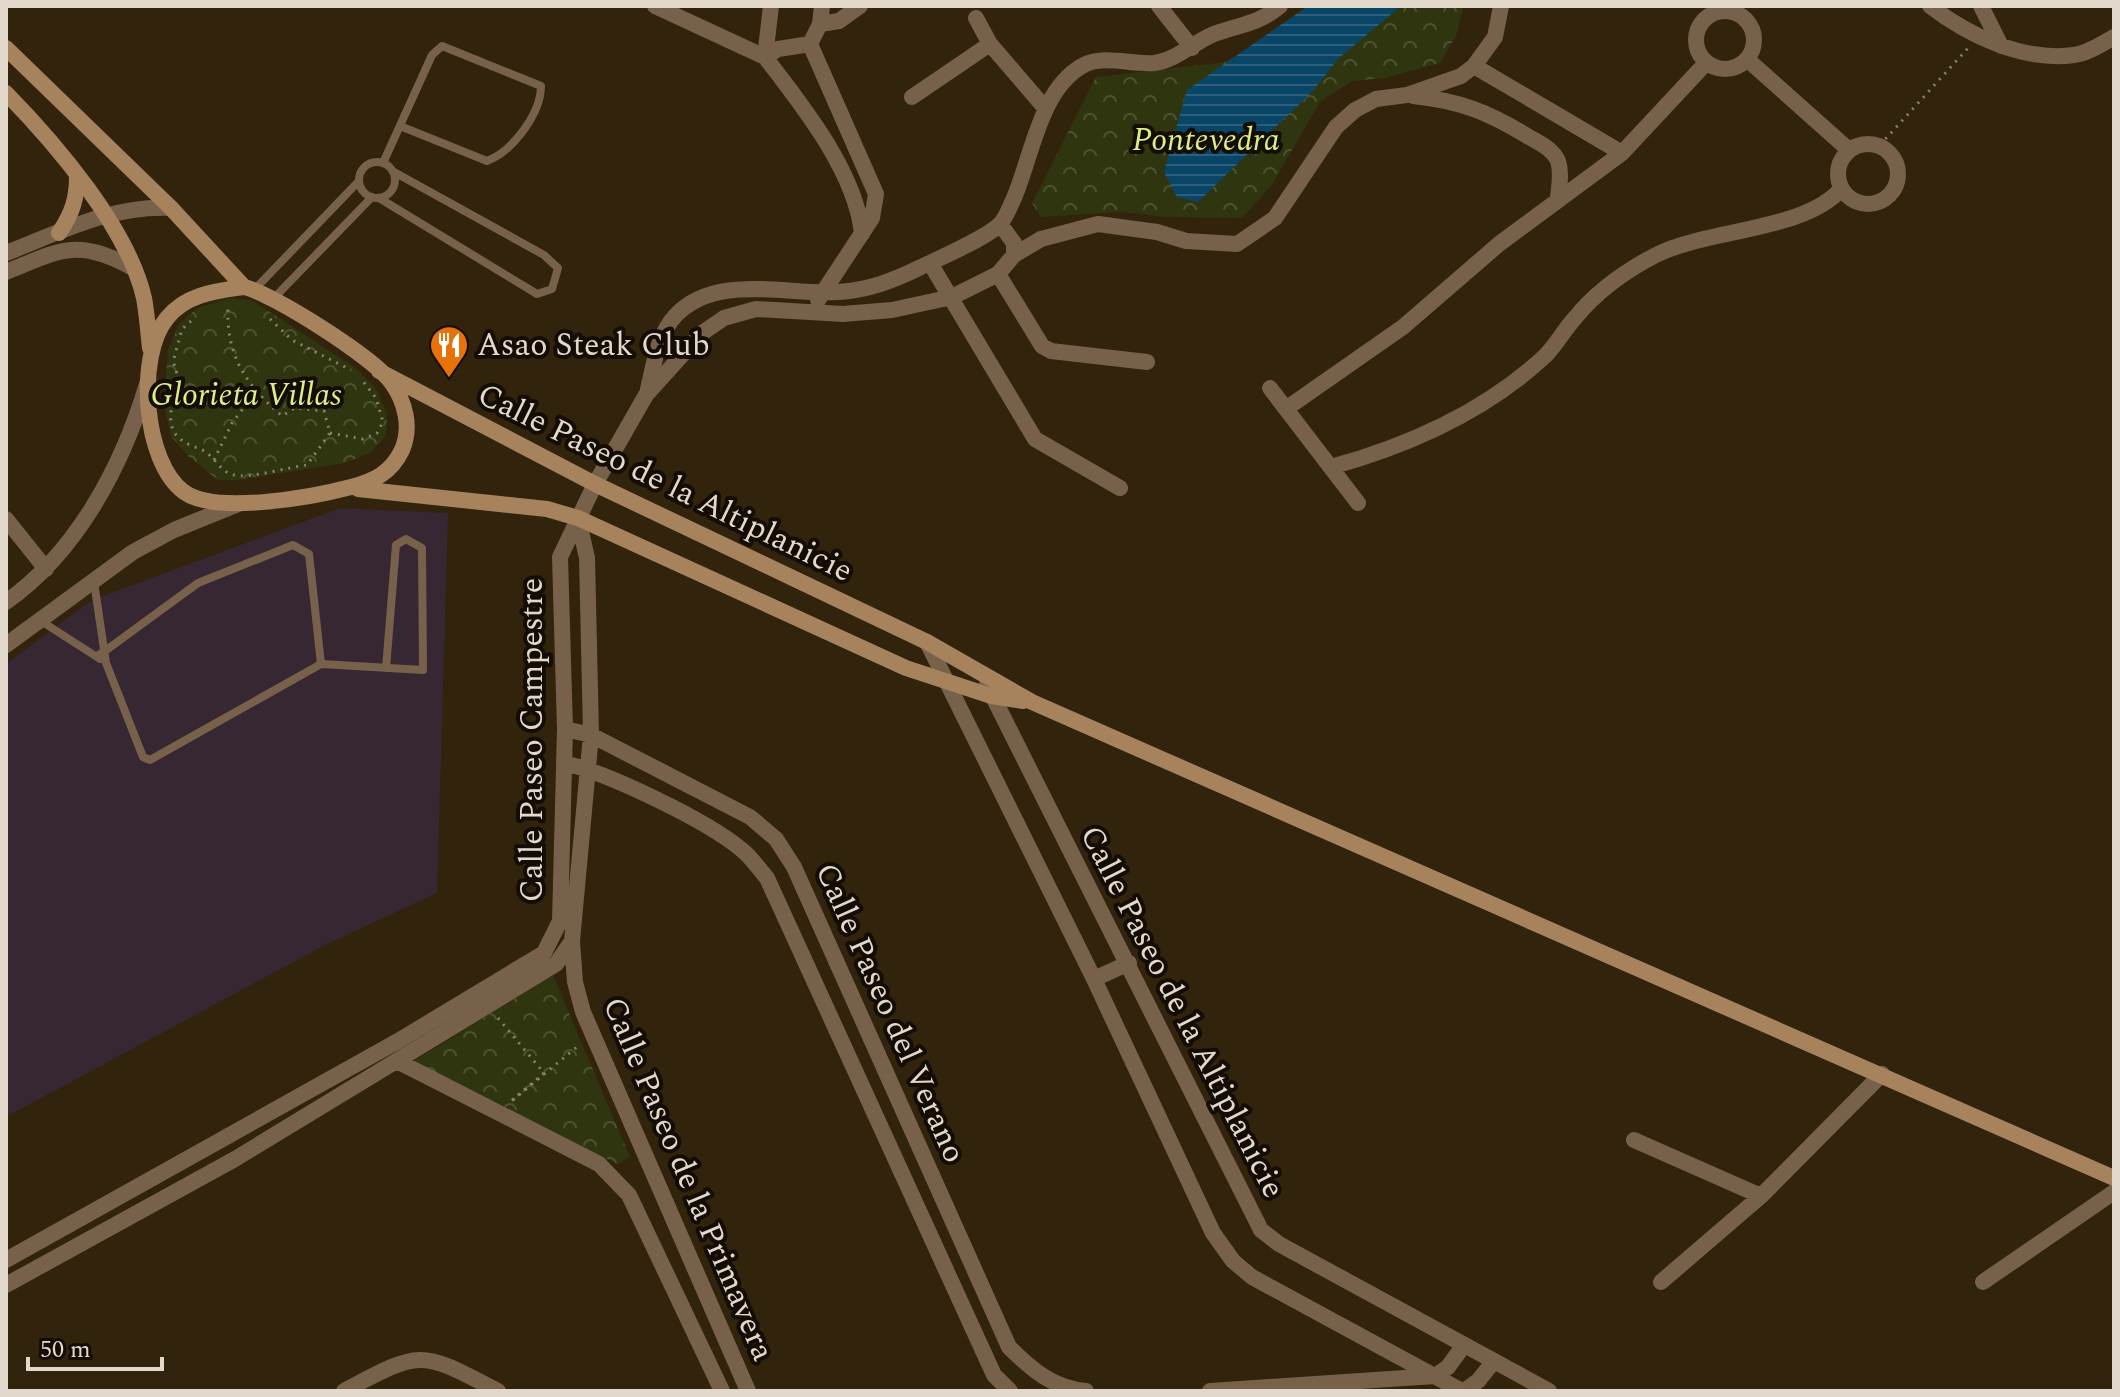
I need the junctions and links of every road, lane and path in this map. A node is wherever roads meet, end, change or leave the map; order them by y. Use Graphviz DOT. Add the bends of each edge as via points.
graph roads {
  1 [pos="655,6"];
  2 [pos="771,6"];
  3 [pos="822,6"];
  4 [pos="860,6"];
  5 [pos="1159,6"];
  6 [pos="1280,6"];
  7 [pos="1501,6"];
  8 [pos="1930,6"];
  9 [pos="1981,6"];
  10 [pos="976,18"];
  11 [pos="820,24"];
  12 [pos="1979,36"];
  13 [pos="2114,37"];
  14 [pos="810,44"];
  15 [pos="990,44"];
  16 [pos="2001,46"];
  17 [pos="6,48"];
  18 [pos="1192,48"];
  19 [pos="765,57"];
  20 [pos="1748,60"];
  21 [pos="1706,63"];
  22 [pos="1474,66"];
  23 [pos="6,93"];
  24 [pos="1407,95"];
  25 [pos="912,97"];
  26 [pos="1045,108"];
  27 [pos="400,126"];
  28 [pos="1880,145"];
  29 [pos="1849,150"];
  30 [pos="1622,153"];
  31 [pos="383,163"];
  32 [pos="394,172"];
  33 [pos="77,175"];
  34 [pos="359,181"];
  35 [pos="1841,189"];
  36 [pos="375,198"];
  37 [pos="1558,198"];
  38 [pos="171,208"];
  39 [pos="104,215"];
  40 [pos="1000,224"];
  41 [pos="59,233"];
  42 [pos="862,234"];
  43 [pos="6,253"];
  44 [pos="1014,255"];
  45 [pos="930,263"];
  46 [pos="133,268"];
  47 [pos="6,272"];
  48 [pos="998,274"];
  49 [pos="249,288"];
  50 [pos="820,292"];
  51 [pos="952,297"];
  52 [pos="273,299"];
  53 [pos="238,306"];
  54 [pos="221,307"];
  55 [pos="228,307"];
  56 [pos="814,313"];
  57 [pos="195,317"];
  58 [pos="269,318"];
  59 [pos="150,348"];
  60 [pos="1147,362"];
  61 [pos="379,371"];
  62 [pos="148,379"];
  63 [pos="1270,388"];
  64 [pos="255,393"];
  65 [pos="646,395"];
  66 [pos="1287,408"];
  67 [pos="330,433"];
  68 [pos="214,460"];
  69 [pos="1331,467"];
  70 [pos="595,484"];
  71 [pos="348,488"];
  72 [pos="1120,488"];
  73 [pos="1358,503"];
  74 [pos="238,504"];
  75 [pos="578,518"];
  76 [pos="6,519"];
  77 [pos="46,569"];
  78 [pos="94,581"];
  79 [pos="6,602"];
  80 [pos="40,620"];
  81 [pos="927,642"];
  82 [pos="6,645"];
  83 [pos="101,654"];
  84 [pos="321,664"];
  85 [pos="386,668"];
  86 [pos="982,672"];
  87 [pos="944,682"];
  88 [pos="991,696"];
  89 [pos="1032,702"];
  90 [pos="565,729"];
  91 [pos="591,735"];
  92 [pos="564,763"];
  93 [pos="589,769"];
  94 [pos="572,941"];
  95 [pos="1129,963"];
  96 [pos="1094,979"];
  97 [pos="845,983"];
  98 [pos="820,995"];
  99 [pos="493,1012"];
  100 [pos="582,1042"];
  101 [pos="378,1052"];
  102 [pos="392,1064"];
  103 [pos="1882,1074"];
  104 [pos="1634,1140"];
  105 [pos="918,1142"];
  106 [pos="893,1155"];
  107 [pos="2114,1178"];
  108 [pos="2114,1192"];
  109 [pos="1761,1196"];
  110 [pos="6,1260"];
  111 [pos="1661,1282"];
  112 [pos="1983,1282"];
  113 [pos="6,1285"];
  114 [pos="706,1290"];
  115 [pos="682,1303"];
  116 [pos="1464,1345"];
  117 [pos="1494,1361"];
  118 [pos="1435,1376"];
  119 [pos="344,1391"];
  120 [pos="498,1391"];
  121 [pos="722,1391"];
  122 [pos="748,1391"];
  123 [pos="1010,1391"];
  124 [pos="1086,1391"];
  125 [pos="1210,1391"];
  126 [pos="1463,1391"];
  127 [pos="1549,1391"];
  1 -- 19 [label="street"];
  2 -- 19 [label="street"];
  3 -- 11 [label="street"];
  4 -- 11 [label="street" via="839,21"];
  5 -- 18 [label="street"];
  6 -- 18 [label="street" via="1252,24 1211,35"];
  7 -- 22 [label="street" via="1495,37"];
  8 -- 12 [label="street"];
  9 -- 16 [label="street"];
  10 -- 15 [label="street"];
  11 -- 14 [label="street"];
  12 -- 16 [label="street"];
  12 -- 28 [label="path"];
  13 -- 16 [label="street" via="2076,55"];
  14 -- 19 [label="street" via="778,49"];
  14 -- 42 [label="street" via="876,194 872,218"];
  15 -- 25 [label="street"];
  15 -- 26 [label="street"];
  17 -- 38 [label="main road"];
  18 -- 26 [label="street" via="1157,63 1097,60 1082,66"];
  19 -- 42 [label="street" via="798,99 841,171 860,212"];
  20 -- 21 [label="street" via="1735,69 1720,70"];
  20 -- 21 [label="street" via="1754,48 1748,22 1723,11 1700,25 1698,52"];
  20 -- 29 [label="street"];
  21 -- 30 [label="street"];
  22 -- 24 [label="street" via="1461,76"];
  22 -- 30 [label="street"];
  23 -- 33 [label="main road"];
  24 -- 37 [label="street" via="1485,110 1547,148 1557,157"];
  24 -- 44 [label="street" via="1376,99 1355,110 1336,127 1275,218 1237,244 1186,241 1098,224 1041,239"];
  26 -- 40 [label="street" via="1029,164"];
  27 -- 27 [label="lane" via="432,55 442,46 541,86 541,103 502,155 487,161"];
  27 -- 31 [label="lane"];
  28 -- 29 [label="street" via="1864,143"];
  28 -- 35 [label="street" via="1897,167 1892,194 1875,204 1856,202"];
  29 -- 35 [label="street" via="1838,168"];
  30 -- 37 [label="street"];
  31 -- 32 [label="lane"];
  31 -- 34 [label="lane" via="363,168"];
  32 -- 36 [label="lane" via="391,192"];
  32 -- 36 [label="lane" via="544,255 558,268 552,289 537,294"];
  33 -- 39 [label="main road"];
  33 -- 41 [label="main road" via="74,206"];
  34 -- 36 [label="lane"];
  34 -- 49 [label="lane"];
  35 -- 69 [label="street" via="1830,202 1807,213 1658,254 1608,283 1545,355 1493,395 1379,454"];
  36 -- 52 [label="lane"];
  37 -- 66 [label="street" via="1403,327"];
  38 -- 39 [label="street"];
  38 -- 49 [label="main road"];
  39 -- 41 [label="street"];
  39 -- 46 [label="main road"];
  40 -- 44 [label="street" via="1014,243"];
  40 -- 45 [label="street"];
  41 -- 43 [label="street"];
  42 -- 50 [label="street"];
  44 -- 48 [label="street"];
  45 -- 50 [label="street" via="874,288"];
  45 -- 51 [label="street"];
  46 -- 47 [label="street" via="106,253 66,249"];
  46 -- 59 [label="main road" via="144,296"];
  48 -- 51 [label="street"];
  48 -- 60 [label="street" via="1042,346"];
  49 -- 52 [label="main road"];
  49 -- 59 [label="main road" via="193,297 167,317"];
  50 -- 56 [label="street"];
  50 -- 65 [label="street" via="743,287 676,315 659,343"];
  51 -- 56 [label="street" via="892,310"];
  51 -- 72 [label="street" via="1035,439"];
  52 -- 61 [label="main road"];
  53 -- 55 [label="path"];
  54 -- 55 [label="path"];
  55 -- 64 [label="path" via="234,360"];
  56 -- 65 [label="street" via="756,309 724,318 702,333"];
  57 -- 68 [label="path" via="182,329 174,350 178,382 171,421 188,447 202,449"];
  58 -- 67 [label="path" via="292,340 358,374 376,398 383,422 377,433 363,439"];
  59 -- 62 [label="main road"];
  61 -- 70 [label="main road, Calle Paseo de la Altiplanicie"];
  61 -- 71 [label="main road" via="401,399 408,424 403,447 392,467 376,480"];
  62 -- 74 [label="main road" via="155,446 166,469 184,492 206,501"];
  62 -- 77 [label="street" via="117,464"];
  63 -- 66 [label="street"];
  64 -- 67 [label="path" via="282,416 295,408 324,411"];
  64 -- 68 [label="path"];
  65 -- 70 [label="street"];
  66 -- 69 [label="street"];
  67 -- 68 [label="path" via="307,465 235,476"];
  69 -- 73 [label="street"];
  70 -- 75 [label="street"];
  70 -- 81 [label="main road, Calle Paseo de la Altiplanicie"];
  71 -- 74 [label="main road"];
  71 -- 75 [label="main road, Calle Paseo de la Altiplanicie" via="547,509"];
  74 -- 78 [label="street" via="174,530"];
  75 -- 87 [label="main road, Calle Paseo de la Altiplanicie"];
  75 -- 90 [label="street, Calle Paseo Campestre" via="560,557"];
  75 -- 91 [label="street, Calle Paseo Campestre" via="587,558"];
  76 -- 77 [label="street"];
  77 -- 79 [label="street"];
  78 -- 80 [label="street"];
  78 -- 83 [label="lane"];
  80 -- 82 [label="street"];
  80 -- 83 [label="lane"];
  81 -- 86 [label="main road, Calle Paseo de la Altiplanicie"];
  81 -- 87 [label="street, Calle Paseo de la Altiplanicie"];
  83 -- 84 [label="lane" via="143,757 150,760"];
  83 -- 84 [label="lane" via="198,583 293,545 309,554"];
  84 -- 85 [label="lane"];
  85 -- 85 [label="lane" via="423,670 422,548 406,539 396,545"];
  86 -- 88 [label="street, Calle Paseo de la Altiplanicie"];
  86 -- 89 [label="main road"];
  87 -- 88 [label="main road, Calle Paseo de la Altiplanicie"];
  87 -- 96 [label="street, Calle Paseo de la Altiplanicie"];
  88 -- 89 [label="main road"];
  88 -- 95 [label="street, Calle Paseo de la Altiplanicie"];
  89 -- 103 [label="main road"];
  90 -- 91 [label="street, Calle Paseo del Verano"];
  90 -- 92 [label="street, Calle Paseo Campestre"];
  91 -- 93 [label="street, Calle Paseo Campestre"];
  91 -- 97 [label="street, Calle Paseo del Verano" via="750,817 776,839 794,867"];
  92 -- 93 [label="street, Calle Paseo del Verano"];
  92 -- 101 [label="street, Calle Paseo Campestre" via="560,921 544,953"];
  93 -- 94 [label="street, Calle Paseo Campestre"];
  93 -- 98 [label="street, Calle Paseo del Verano" via="715,830 744,851 767,878"];
  94 -- 102 [label="street, Calle Paseo Campestre" via="556,964"];
  94 -- 114 [label="street, Calle Paseo de la Primavera" via="583,1012"];
  95 -- 96 [label="street"];
  95 -- 116 [label="street, Calle Paseo de la Altiplanicie" via="1261,1230"];
  96 -- 118 [label="street, Calle Paseo de la Altiplanicie" via="1213,1233 1233,1261 1252,1277"];
  97 -- 98 [label="street"];
  97 -- 105 [label="street, Calle Paseo del Verano"];
  98 -- 106 [label="street, Calle Paseo del Verano"];
  99 -- 100 [label="path" via="544,1073 504,1107"];
  101 -- 102 [label="street"];
  101 -- 110 [label="street, Calle Paseo Campestre"];
  102 -- 113 [label="street, Calle Paseo Campestre" via="235,1159"];
  102 -- 115 [label="street, Calle Paseo de la Primavera" via="599,1164 616,1178"];
  103 -- 107 [label="main road"];
  103 -- 109 [label="street"];
  104 -- 109 [label="street"];
  105 -- 106 [label="street"];
  105 -- 124 [label="street, Calle Paseo del Verano" via="1009,1347 1035,1373 1068,1389"];
  106 -- 123 [label="street, Calle Paseo del Verano" via="994,1375"];
  108 -- 112 [label="street"];
  109 -- 111 [label="street"];
  114 -- 115 [label="street"];
  114 -- 122 [label="street, Calle Paseo de la Primavera"];
  115 -- 121 [label="street, Calle Paseo de la Primavera"];
  116 -- 117 [label="street, Calle Paseo de la Altiplanicie"];
  116 -- 118 [label="street"];
  117 -- 126 [label="street"];
  117 -- 127 [label="street, Calle Paseo de la Altiplanicie"];
  118 -- 125 [label="street"];
  118 -- 126 [label="street, Calle Paseo de la Altiplanicie"];
  119 -- 120 [label="street" via="420,1357"];
}
